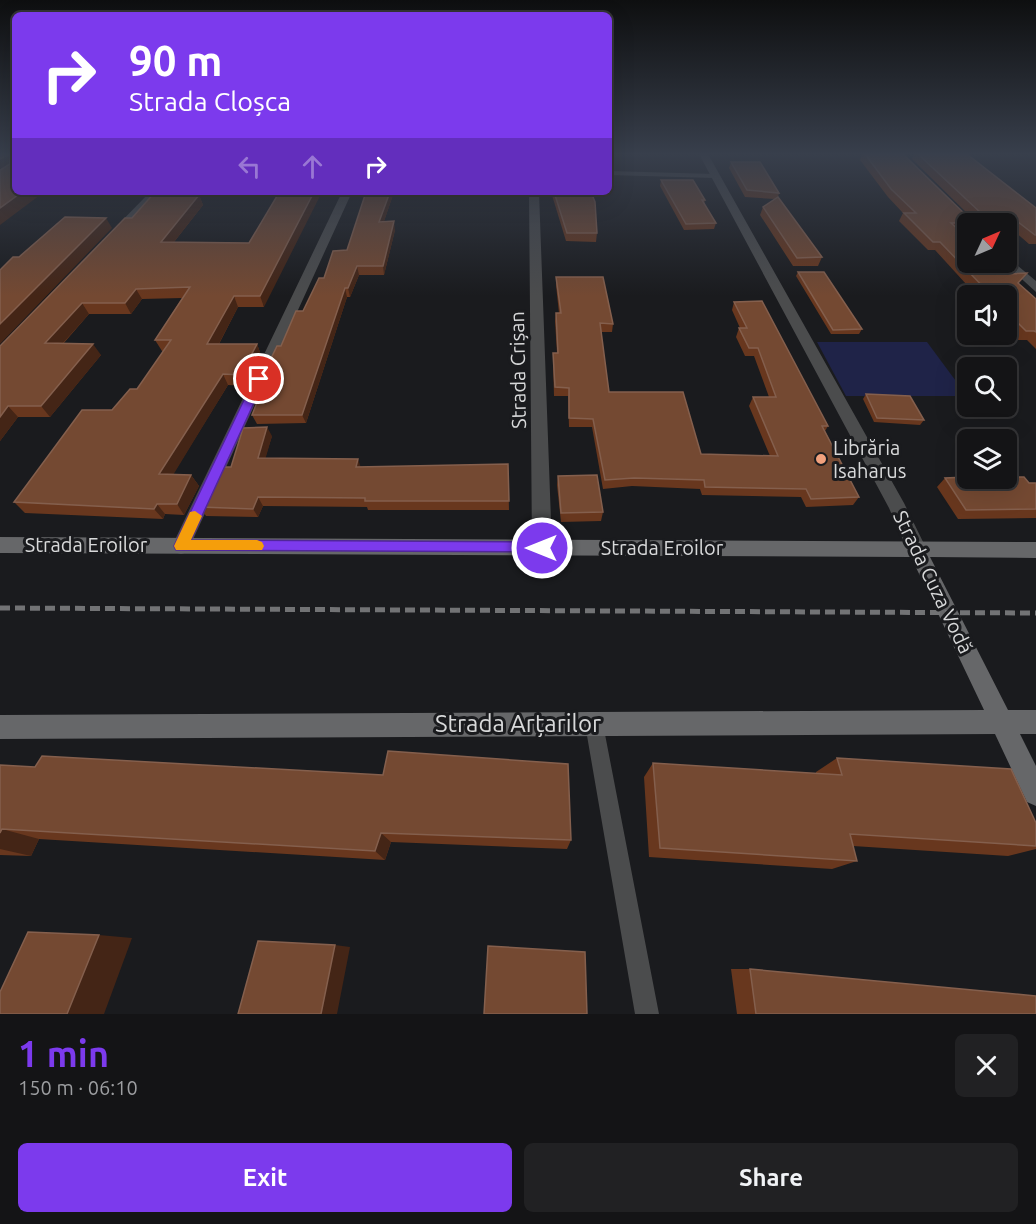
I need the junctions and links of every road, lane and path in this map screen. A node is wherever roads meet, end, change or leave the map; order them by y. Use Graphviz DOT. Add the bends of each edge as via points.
graph roads {
  1 [pos="147,201"];
  2 [pos="343,201"];
  3 [pos="534,201"];
  4 [pos="729,201"];
  5 [pos="106,243"];
  6 [pos="1017,270"];
  7 [pos="1036,288"];
  8 [pos="0,545"];
  9 [pos="181,546"];
  10 [pos="542,548"];
  11 [pos="917,550"];
  12 [pos="1036,550"];
  13 [pos="1003,721"];
  14 [pos="1036,722"];
  15 [pos="594,724"];
  16 [pos="0,727"];
  17 [pos="1036,793"];
  18 [pos="647,1014"];
  1 -- 5 [label="street"];
  2 -- 9 [label="street"];
  3 -- 10 [label="street, Strada Crișan"];
  4 -- 11 [label="street, Strada Cuza Vodă" via="898,508"];
  6 -- 7 [label="street"];
  8 -- 9 [label="street, Strada Eroilor"];
  9 -- 10 [label="street, Strada Eroilor"];
  10 -- 11 [label="street, Strada Eroilor"];
  11 -- 12 [label="street, Strada Eroilor"];
  11 -- 13 [label="street, Strada Cuza Vodă"];
  13 -- 14 [label="street, Strada Arțarilor"];
  13 -- 15 [label="street, Strada Arțarilor"];
  13 -- 17 [label="street, Strada Cuza Vodă"];
  15 -- 16 [label="street, Strada Arțarilor"];
  15 -- 18 [label="lane"];
}
